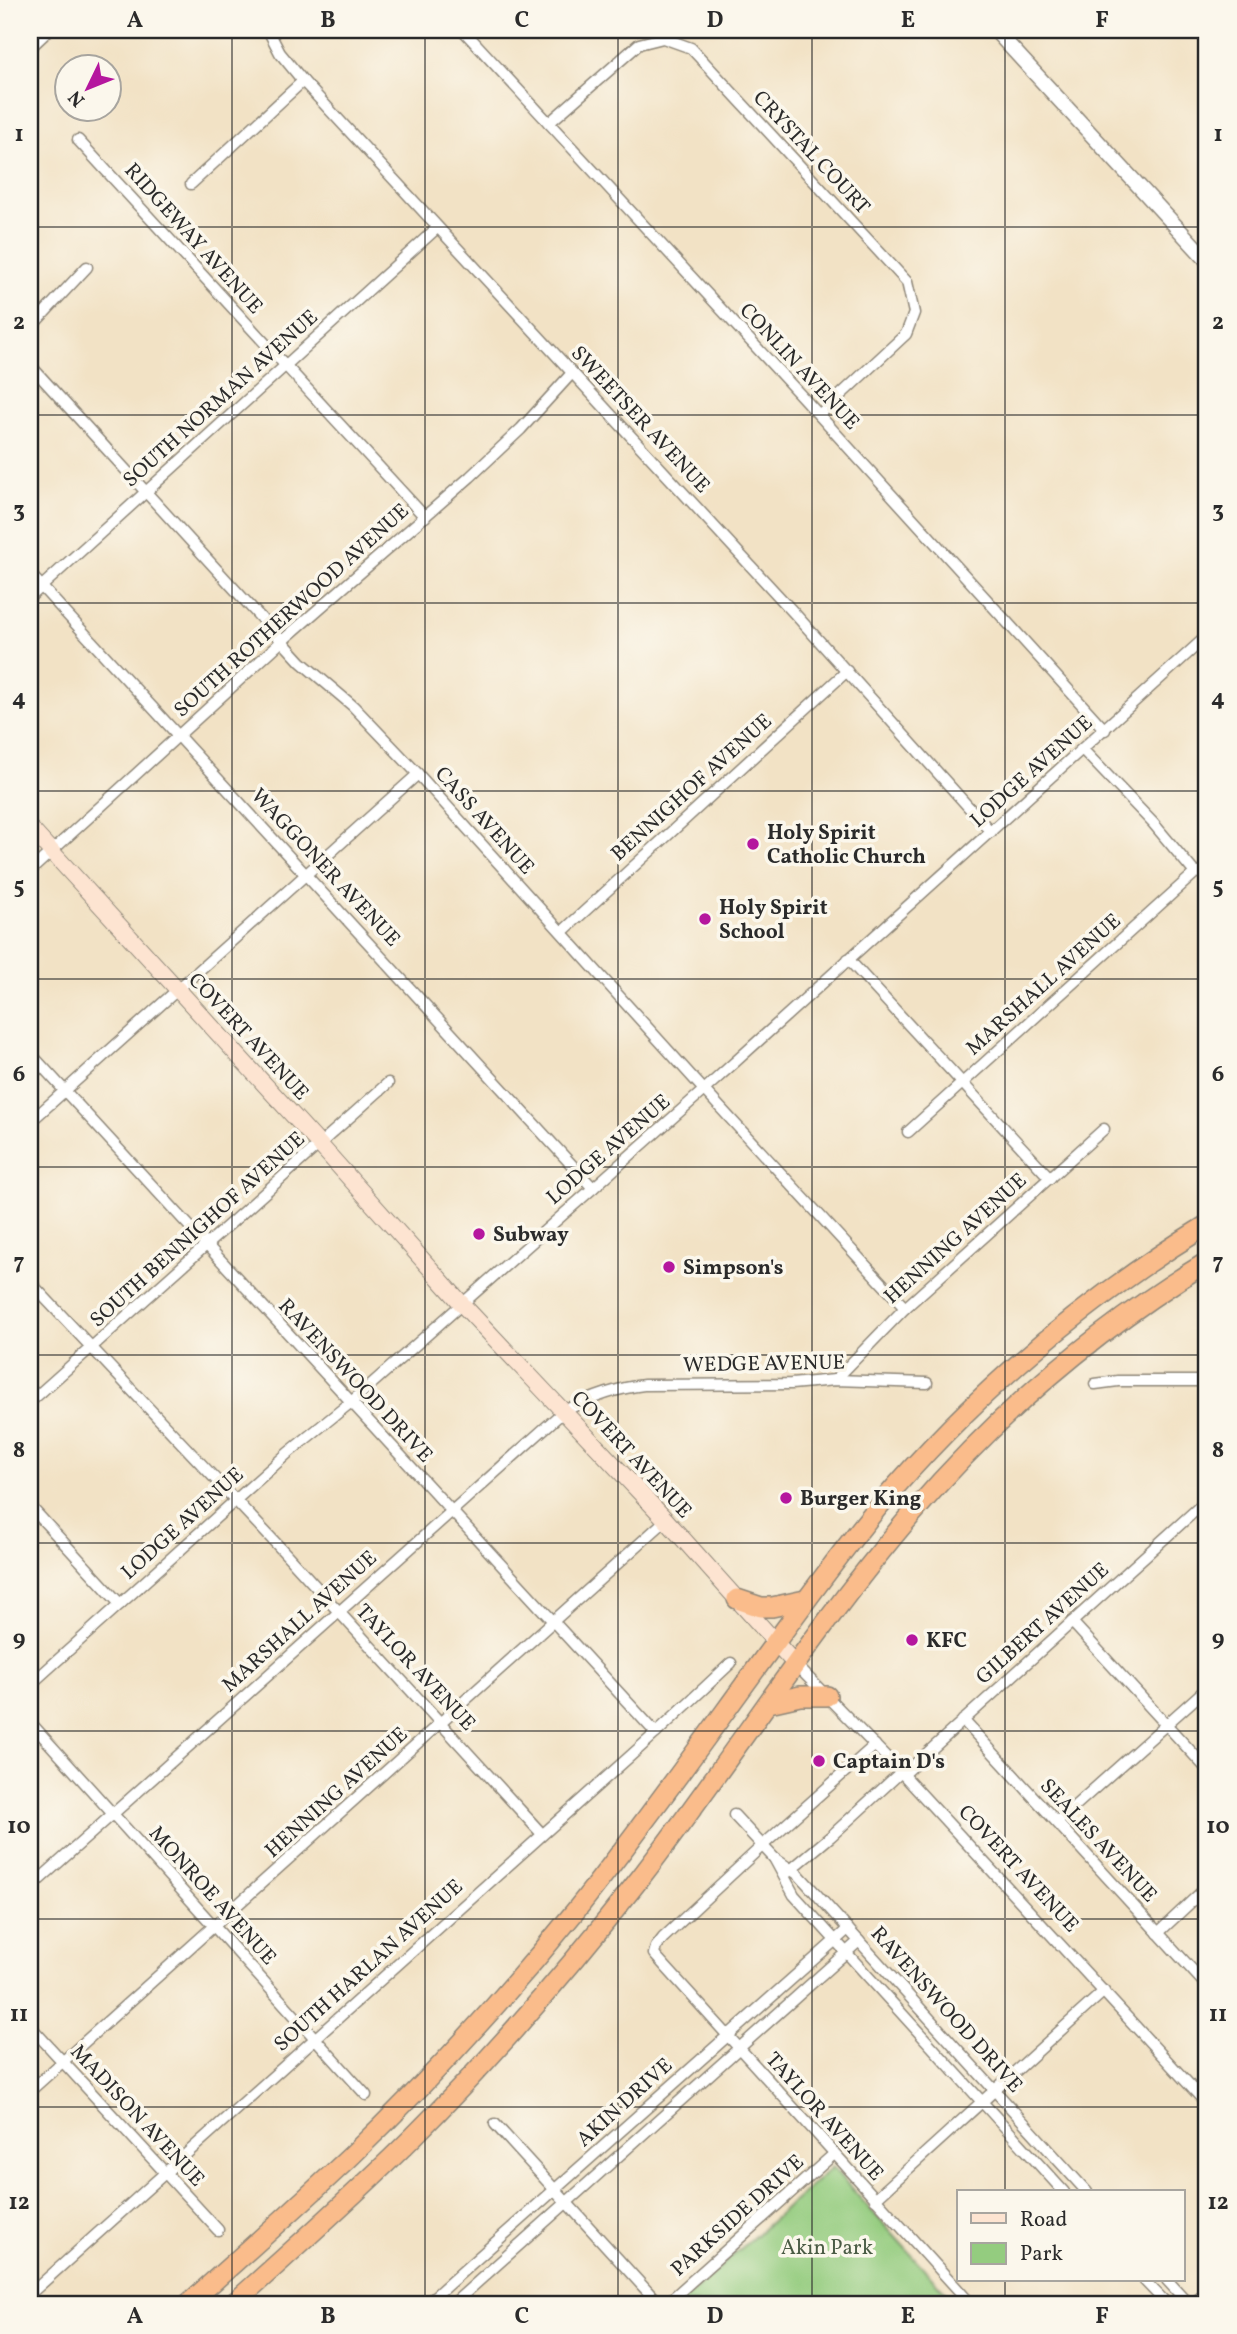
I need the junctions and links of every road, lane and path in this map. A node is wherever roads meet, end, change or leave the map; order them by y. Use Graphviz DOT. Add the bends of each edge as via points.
graph roads {
  1 [pos="46,30"];
  2 [pos="268,30"];
  3 [pos="463,30"];
  4 [pos="995,30"];
  5 [pos="30,45"];
  6 [pos="303,81"];
  7 [pos="549,123"];
  8 [pos="78,140"];
  9 [pos="191,184"];
  10 [pos="437,228"];
  11 [pos="1207,260"];
  12 [pos="87,267"];
  13 [pos="30,328"];
  14 [pos="30,365"];
  15 [pos="285,366"];
  16 [pos="572,373"];
  17 [pos="819,415"];
  18 [pos="145,491"];
  19 [pos="425,517"];
  20 [pos="30,574"];
  21 [pos="42,587"];
  22 [pos="30,597"];
  23 [pos="1207,636"];
  24 [pos="282,641"];
  25 [pos="847,671"];
  26 [pos="1105,730"];
  27 [pos="178,735"];
  28 [pos="1083,750"];
  29 [pos="418,774"];
  30 [pos="30,828"];
  31 [pos="991,832"];
  32 [pos="51,851"];
  33 [pos="30,871"];
  34 [pos="1207,872"];
  35 [pos="1195,873"];
  36 [pos="306,874"];
  37 [pos="562,932"];
  38 [pos="848,959"];
  39 [pos="177,989"];
  40 [pos="30,1053"];
  41 [pos="388,1083"];
  42 [pos="962,1083"];
  43 [pos="64,1090"];
  44 [pos="704,1090"];
  45 [pos="30,1122"];
  46 [pos="1104,1129"];
  47 [pos="908,1132"];
  48 [pos="320,1145"];
  49 [pos="1050,1178"];
  50 [pos="593,1188"];
  51 [pos="1207,1225"];
  52 [pos="206,1246"];
  53 [pos="1207,1262"];
  54 [pos="30,1282"];
  55 [pos="462,1304"];
  56 [pos="905,1308"];
  57 [pos="91,1349"];
  58 [pos="835,1380"];
  59 [pos="1207,1381"];
  60 [pos="927,1383"];
  61 [pos="1096,1384"];
  62 [pos="602,1394"];
  63 [pos="30,1402"];
  64 [pos="350,1403"];
  65 [pos="564,1412"];
  66 [pos="1207,1500"];
  67 [pos="235,1502"];
  68 [pos="30,1506"];
  69 [pos="452,1511"];
  70 [pos="666,1520"];
  71 [pos="737,1599"];
  72 [pos="805,1601"];
  73 [pos="120,1604"];
  74 [pos="338,1612"];
  75 [pos="554,1622"];
  76 [pos="1072,1622"];
  77 [pos="775,1643"];
  78 [pos="731,1663"];
  79 [pos="796,1665"];
  80 [pos="30,1685"];
  81 [pos="1207,1688"];
  82 [pos="827,1696"];
  83 [pos="769,1703"];
  84 [pos="963,1720"];
  85 [pos="30,1723"];
  86 [pos="442,1723"];
  87 [pos="1166,1724"];
  88 [pos="656,1732"];
  89 [pos="875,1745"];
  90 [pos="1207,1769"];
  91 [pos="902,1773"];
  92 [pos="112,1814"];
  93 [pos="734,1815"];
  94 [pos="1057,1822"];
  95 [pos="542,1834"];
  96 [pos="762,1846"];
  97 [pos="774,1858"];
  98 [pos="792,1869"];
  99 [pos="783,1877"];
  100 [pos="1207,1887"];
  101 [pos="30,1888"];
  102 [pos="214,1927"];
  103 [pos="848,1929"];
  104 [pos="1158,1933"];
  105 [pos="835,1940"];
  106 [pos="859,1941"];
  107 [pos="846,1953"];
  108 [pos="1207,1986"];
  109 [pos="1104,1991"];
  110 [pos="30,2025"];
  111 [pos="727,2036"];
  112 [pos="316,2037"];
  113 [pos="738,2049"];
  114 [pos="63,2062"];
  115 [pos="994,2089"];
  116 [pos="30,2091"];
  117 [pos="366,2095"];
  118 [pos="982,2101"];
  119 [pos="1207,2104"];
  120 [pos="495,2124"];
  121 [pos="834,2154"];
  122 [pos="165,2174"];
  123 [pos="554,2190"];
  124 [pos="1062,2190"];
  125 [pos="1085,2190"];
  126 [pos="875,2199"];
  127 [pos="566,2203"];
  128 [pos="218,2230"];
  129 [pos="1146,2282"];
  130 [pos="1169,2282"];
  131 [pos="1207,2293"];
  132 [pos="30,2294"];
  133 [pos="188,2304"];
  134 [pos="233,2304"];
  135 [pos="426,2304"];
  136 [pos="453,2304"];
  137 [pos="659,2304"];
  138 [pos="666,2304"];
  139 [pos="971,2304"];
  140 [pos="1167,2304"];
  141 [pos="1189,2304"];
  142 [pos="1195,2304"];
  1 -- 5 [label="street"];
  2 -- 6 [label="street, SWEETSER AVENUE"];
  3 -- 7 [label="street, CONLIN AVENUE"];
  4 -- 11 [label="street"];
  6 -- 9 [label="street"];
  6 -- 10 [label="street, SWEETSER AVENUE"];
  7 -- 17 [label="street, CONLIN AVENUE"];
  7 -- 17 [label="street, CRYSTAL COURT" via="639,44 663,38 691,48 906,282 914,313 906,334"];
  8 -- 15 [label="street, RIDGEWAY AVENUE"];
  10 -- 15 [label="street, SOUTH NORMAN AVENUE"];
  10 -- 16 [label="street, SWEETSER AVENUE"];
  12 -- 13 [label="street"];
  14 -- 18 [label="street, CASS AVENUE"];
  15 -- 18 [label="street, SOUTH NORMAN AVENUE"];
  15 -- 19 [label="street, RIDGEWAY AVENUE"];
  16 -- 19 [label="street, SOUTH ROTHERWOOD AVENUE" via="521,429"];
  16 -- 25 [label="street, SWEETSER AVENUE"];
  17 -- 26 [label="street, CONLIN AVENUE"];
  18 -- 21 [label="street, SOUTH NORMAN AVENUE"];
  18 -- 24 [label="street, CASS AVENUE"];
  19 -- 24 [label="street, SOUTH ROTHERWOOD AVENUE"];
  20 -- 21 [label="street, WAGGONER AVENUE"];
  21 -- 22 [label="street, SOUTH NORMAN AVENUE"];
  21 -- 27 [label="street, WAGGONER AVENUE"];
  23 -- 26 [label="street, LODGE AVENUE"];
  24 -- 27 [label="street, SOUTH ROTHERWOOD AVENUE"];
  24 -- 29 [label="street, CASS AVENUE"];
  25 -- 31 [label="street, SWEETSER AVENUE"];
  25 -- 37 [label="street, BENNIGHOF AVENUE"];
  26 -- 28 [label="street, LODGE AVENUE"];
  27 -- 32 [label="street, SOUTH ROTHERWOOD AVENUE"];
  27 -- 36 [label="street, WAGGONER AVENUE"];
  28 -- 31 [label="street, LODGE AVENUE"];
  28 -- 35 [label="street"];
  29 -- 36 [label="street"];
  29 -- 37 [label="street, CASS AVENUE"];
  30 -- 32 [label="main road, COVERT AVENUE"];
  31 -- 38 [label="street, LODGE AVENUE"];
  32 -- 33 [label="street, SOUTH ROTHERWOOD AVENUE"];
  32 -- 39 [label="main road, COVERT AVENUE"];
  34 -- 35 [label="street"];
  35 -- 42 [label="street, MARSHALL AVENUE"];
  36 -- 39 [label="street"];
  36 -- 50 [label="street, WAGGONER AVENUE"];
  37 -- 44 [label="street, CASS AVENUE"];
  38 -- 42 [label="street"];
  38 -- 44 [label="street, LODGE AVENUE"];
  39 -- 43 [label="street"];
  39 -- 48 [label="main road, COVERT AVENUE"];
  40 -- 43 [label="street, RAVENSWOOD DRIVE"];
  41 -- 48 [label="street, SOUTH BENNIGHOF AVENUE"];
  42 -- 47 [label="street, MARSHALL AVENUE"];
  42 -- 49 [label="street"];
  43 -- 45 [label="street"];
  43 -- 52 [label="street, RAVENSWOOD DRIVE"];
  44 -- 50 [label="street, LODGE AVENUE"];
  44 -- 56 [label="street, CASS AVENUE"];
  46 -- 49 [label="street, HENNING AVENUE"];
  48 -- 52 [label="street, SOUTH BENNIGHOF AVENUE"];
  48 -- 55 [label="main road, COVERT AVENUE"];
  49 -- 56 [label="street, HENNING AVENUE"];
  50 -- 55 [label="street, LODGE AVENUE"];
  51 -- 72 [label="highway" via="1121,1282 1012,1370 916,1464"];
  52 -- 57 [label="street, SOUTH BENNIGHOF AVENUE"];
  52 -- 64 [label="street, RAVENSWOOD DRIVE"];
  53 -- 79 [label="highway" via="1070,1360 977,1444 888,1543"];
  54 -- 57 [label="street, TAYLOR AVENUE"];
  55 -- 64 [label="street, LODGE AVENUE"];
  55 -- 65 [label="main road, COVERT AVENUE"];
  56 -- 58 [label="street, HENNING AVENUE"];
  57 -- 63 [label="street, SOUTH BENNIGHOF AVENUE"];
  57 -- 67 [label="street, TAYLOR AVENUE"];
  58 -- 60 [label="street, WEDGE AVENUE"];
  58 -- 62 [label="street, WEDGE AVENUE" via="643,1385"];
  59 -- 61 [label="street"];
  62 -- 65 [label="street, MARSHALL AVENUE"];
  64 -- 67 [label="street, LODGE AVENUE"];
  64 -- 69 [label="street, RAVENSWOOD DRIVE"];
  65 -- 69 [label="street, MARSHALL AVENUE"];
  65 -- 70 [label="main road, COVERT AVENUE"];
  66 -- 76 [label="street, GILBERT AVENUE"];
  67 -- 73 [label="street, LODGE AVENUE"];
  67 -- 74 [label="street, TAYLOR AVENUE"];
  68 -- 73 [label="street"];
  69 -- 74 [label="street, MARSHALL AVENUE"];
  69 -- 75 [label="street, RAVENSWOOD DRIVE"];
  70 -- 71 [label="main road, COVERT AVENUE"];
  70 -- 75 [label="street, HENNING AVENUE"];
  71 -- 72 [label="highway" via="772,1608"];
  71 -- 77 [label="main road, COVERT AVENUE"];
  72 -- 77 [label="highway"];
  73 -- 80 [label="street, LODGE AVENUE"];
  74 -- 86 [label="street, TAYLOR AVENUE"];
  74 -- 92 [label="street, MARSHALL AVENUE"];
  75 -- 86 [label="street, HENNING AVENUE"];
  75 -- 88 [label="street, RAVENSWOOD DRIVE"];
  76 -- 84 [label="street, GILBERT AVENUE"];
  76 -- 87 [label="street"];
  77 -- 79 [label="main road, COVERT AVENUE"];
  77 -- 133 [label="highway" via="609,1868 517,1981 390,2118"];
  78 -- 88 [label="street, SOUTH HARLAN AVENUE"];
  79 -- 82 [label="street, COVERT AVENUE"];
  79 -- 83 [label="highway"];
  81 -- 87 [label="street"];
  82 -- 83 [label="highway"];
  82 -- 89 [label="street, COVERT AVENUE"];
  83 -- 134 [label="highway" via="642,1875 528,2014 410,2140"];
  84 -- 91 [label="street, GILBERT AVENUE"];
  84 -- 94 [label="street, SEALES AVENUE"];
  85 -- 92 [label="street, MONROE AVENUE"];
  86 -- 95 [label="street, TAYLOR AVENUE"];
  86 -- 102 [label="street, HENNING AVENUE"];
  87 -- 90 [label="street"];
  87 -- 94 [label="street"];
  88 -- 95 [label="street, SOUTH HARLAN AVENUE"];
  89 -- 91 [label="street, COVERT AVENUE"];
  89 -- 96 [label="street"];
  91 -- 98 [label="street, GILBERT AVENUE"];
  91 -- 109 [label="street, COVERT AVENUE"];
  92 -- 101 [label="street, MARSHALL AVENUE"];
  92 -- 102 [label="street, MONROE AVENUE"];
  93 -- 96 [label="street, RAVENSWOOD DRIVE"];
  94 -- 104 [label="street, SEALES AVENUE"];
  95 -- 112 [label="street, SOUTH HARLAN AVENUE"];
  96 -- 97 [label="street, RAVENSWOOD DRIVE"];
  96 -- 111 [label="street, TAYLOR AVENUE" via="663,1938 654,1952"];
  97 -- 98 [label="street, RAVENSWOOD DRIVE"];
  97 -- 99 [label="street, RAVENSWOOD DRIVE"];
  98 -- 99 [label="street, GILBERT AVENUE"];
  98 -- 103 [label="street, RAVENSWOOD DRIVE"];
  99 -- 105 [label="street, RAVENSWOOD DRIVE" via="793,1895"];
  100 -- 104 [label="street"];
  102 -- 112 [label="street, MONROE AVENUE"];
  102 -- 114 [label="street, HENNING AVENUE"];
  103 -- 105 [label="street, AKIN DRIVE"];
  103 -- 106 [label="street, RAVENSWOOD DRIVE"];
  104 -- 108 [label="street, SEALES AVENUE"];
  105 -- 107 [label="street, RAVENSWOOD DRIVE"];
  105 -- 111 [label="street, AKIN DRIVE"];
  106 -- 107 [label="street, AKIN DRIVE"];
  106 -- 115 [label="street, RAVENSWOOD DRIVE"];
  107 -- 113 [label="street, AKIN DRIVE"];
  107 -- 118 [label="street, RAVENSWOOD DRIVE"];
  109 -- 115 [label="street"];
  109 -- 119 [label="street, COVERT AVENUE"];
  110 -- 114 [label="street, MADISON AVENUE"];
  111 -- 113 [label="street, TAYLOR AVENUE"];
  111 -- 123 [label="street, AKIN DRIVE"];
  112 -- 117 [label="street, MONROE AVENUE"];
  112 -- 122 [label="street, SOUTH HARLAN AVENUE"];
  113 -- 121 [label="street, TAYLOR AVENUE"];
  113 -- 127 [label="street, AKIN DRIVE"];
  114 -- 116 [label="street, HENNING AVENUE"];
  114 -- 122 [label="street, MADISON AVENUE"];
  115 -- 118 [label="street"];
  115 -- 125 [label="street, RAVENSWOOD DRIVE"];
  118 -- 124 [label="street, RAVENSWOOD DRIVE"];
  118 -- 126 [label="street"];
  120 -- 123 [label="street"];
  121 -- 126 [label="street, TAYLOR AVENUE"];
  121 -- 138 [label="street, PARKSIDE DRIVE"];
  122 -- 128 [label="street, MADISON AVENUE"];
  122 -- 132 [label="street, SOUTH HARLAN AVENUE"];
  123 -- 127 [label="street"];
  123 -- 135 [label="street, AKIN DRIVE"];
  126 -- 139 [label="street, TAYLOR AVENUE"];
  127 -- 136 [label="street, AKIN DRIVE"];
  127 -- 137 [label="street"];
  129 -- 140 [label="street"];
  130 -- 141 [label="street"];
  131 -- 142 [label="street"];
}
